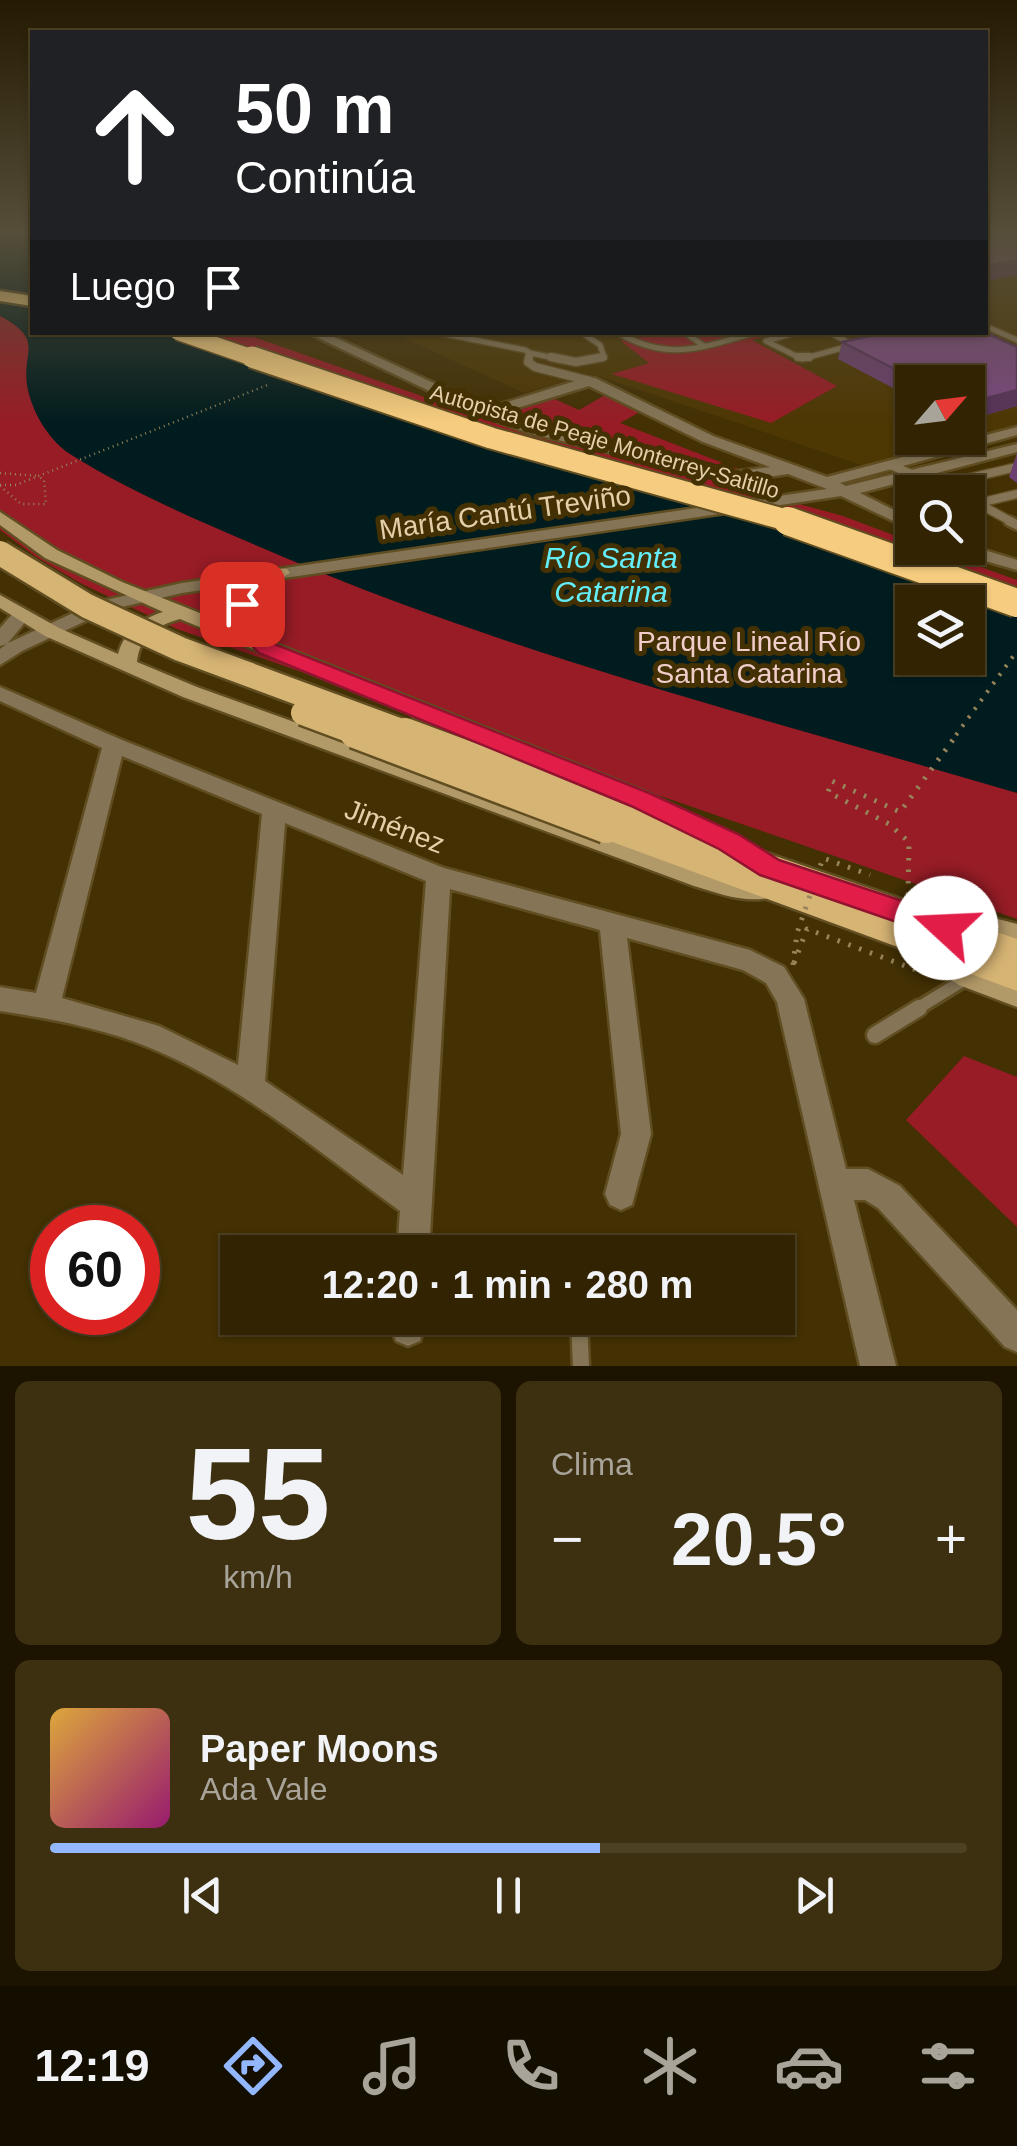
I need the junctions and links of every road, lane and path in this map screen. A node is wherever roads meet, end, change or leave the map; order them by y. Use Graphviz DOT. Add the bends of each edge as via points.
graph roads {
  1 [pos="0,296"];
  2 [pos="30,301"];
  3 [pos="988,331"];
  4 [pos="988,332"];
  5 [pos="187,335"];
  6 [pos="220,335"];
  7 [pos="318,335"];
  8 [pos="449,335"];
  9 [pos="585,335"];
  10 [pos="621,335"];
  11 [pos="688,335"];
  12 [pos="746,335"];
  13 [pos="787,335"];
  14 [pos="836,335"];
  15 [pos="1017,343"];
  16 [pos="704,346"];
  17 [pos="530,353"];
  18 [pos="285,378"];
  19 [pos="590,381"];
  20 [pos="487,413"];
  21 [pos="1017,431"];
  22 [pos="1017,448"];
  23 [pos="890,465"];
  24 [pos="1017,467"];
  25 [pos="0,473"];
  26 [pos="913,475"];
  27 [pos="919,475"];
  28 [pos="982,475"];
  29 [pos="38,476"];
  30 [pos="895,480"];
  31 [pos="788,481"];
  32 [pos="825,482"];
  33 [pos="0,486"];
  34 [pos="843,490"];
  35 [pos="1017,494"];
  36 [pos="985,501"];
  37 [pos="985,507"];
  38 [pos="895,516"];
  39 [pos="0,517"];
  40 [pos="1017,525"];
  41 [pos="0,536"];
  42 [pos="22,536"];
  43 [pos="0,552"];
  44 [pos="985,555"];
  45 [pos="1017,565"];
  46 [pos="282,569"];
  47 [pos="0,573"];
  48 [pos="116,586"];
  49 [pos="1017,588"];
  50 [pos="141,597"];
  51 [pos="1,601"];
  52 [pos="1017,603"];
  53 [pos="104,606"];
  54 [pos="181,613"];
  55 [pos="23,614"];
  56 [pos="52,632"];
  57 [pos="0,640"];
  58 [pos="266,648"];
  59 [pos="1017,650"];
  60 [pos="0,659"];
  61 [pos="127,666"];
  62 [pos="0,692"];
  63 [pos="114,745"];
  64 [pos="274,811"];
  65 [pos="609,819"];
  66 [pos="439,876"];
  67 [pos="771,878"];
  68 [pos="873,889"];
  69 [pos="908,905"];
  70 [pos="612,921"];
  71 [pos="1017,934"];
  72 [pos="1017,953"];
  73 [pos="919,957"];
  74 [pos="786,972"];
  75 [pos="968,977"];
  76 [pos="1017,977"];
  77 [pos="1017,995"];
  78 [pos="0,999"];
  79 [pos="46,1007"];
  80 [pos="875,1034"];
  81 [pos="250,1088"];
  82 [pos="832,1184"];
  83 [pos="621,1194"];
  84 [pos="414,1202"];
  85 [pos="413,1235"];
  86 [pos="579,1335"];
  87 [pos="1017,1335"];
  88 [pos="580,1366"];
  89 [pos="878,1366"];
  1 -- 2 [label="highway"];
  3 -- 15 [label="lane"];
  4 -- 15 [label="lane"];
  5 -- 52 [label="highway, Autopista de Peaje Monterrey-Saltillo, bridge" via="491,438 814,528"];
  6 -- 49 [label="highway, Autopista de Peaje Monterrey-Saltillo" via="505,431 800,510"];
  7 -- 20 [label="street, María Cantú Treviño"];
  8 -- 17 [label="lane"];
  9 -- 17 [label="lane" via="604,357 576,362"];
  10 -- 16 [label="lane" via="655,353"];
  11 -- 16 [label="lane"];
  12 -- 16 [label="lane"];
  13 -- 14 [label="lane" via="766,341 802,359 853,345"];
  17 -- 19 [label="lane" via="535,367"];
  18 -- 29 [label="path"];
  19 -- 20 [label="street"];
  19 -- 31 [label="street"];
  20 -- 31 [label="street, María Cantú Treviño" via="742,478"];
  21 -- 23 [label="street, María Cantú Treviño"];
  22 -- 27 [label="street, María Cantú Treviño"];
  23 -- 26 [label="lane"];
  23 -- 32 [label="street, María Cantú Treviño"];
  24 -- 28 [label="lane"];
  25 -- 29 [label="path"];
  29 -- 33 [label="path"];
  29 -- 33 [label="path" via="46,504 21,504"];
  30 -- 34 [label="street, María Cantú Treviño"];
  31 -- 32 [label="street, María Cantú Treviño"];
  31 -- 34 [label="street, María Cantú Treviño"];
  31 -- 46 [label="street, María Cantú Treviño, bridge"];
  31 -- 46 [label="street, María Cantú Treviño, bridge"];
  32 -- 34 [label="street"];
  34 -- 38 [label="street"];
  35 -- 36 [label="lane"];
  37 -- 40 [label="lane"];
  39 -- 42 [label="street"];
  41 -- 42 [label="street"];
  42 -- 48 [label="street"];
  43 -- 65 [label="main road, bridge" via="87,606 180,649"];
  44 -- 45 [label="street"];
  46 -- 48 [label="street"];
  46 -- 50 [label="street"];
  46 -- 58 [label="street" via="252,589 241,612 244,627"];
  47 -- 65 [label="main road, bridge" via="168,661"];
  48 -- 50 [label="street"];
  48 -- 53 [label="street"];
  50 -- 53 [label="street"];
  50 -- 54 [label="street"];
  51 -- 55 [label="street"];
  53 -- 56 [label="street"];
  54 -- 58 [label="street"];
  54 -- 61 [label="street" via="136,632"];
  55 -- 56 [label="street"];
  55 -- 57 [label="street"];
  56 -- 60 [label="street"];
  56 -- 61 [label="street"];
  58 -- 67 [label="street" via="640,799 728,842"];
  59 -- 69 [label="path" via="900,812 832,782 828,792 909,842"];
  61 -- 67 [label="street" via="703,879 744,890"];
  62 -- 63 [label="street, Jiménez"];
  63 -- 64 [label="street, Jiménez"];
  63 -- 79 [label="street"];
  64 -- 66 [label="street, Jiménez"];
  64 -- 81 [label="street"];
  65 -- 67 [label="main road"];
  66 -- 70 [label="street, Jiménez"];
  66 -- 84 [label="street"];
  67 -- 68 [label="main road"];
  67 -- 73 [label="main road"];
  68 -- 69 [label="street"];
  68 -- 72 [label="main road"];
  68 -- 74 [label="path, bridge" via="823,858"];
  69 -- 71 [label="street"];
  70 -- 74 [label="street, Jiménez"];
  70 -- 83 [label="street" via="636,1134"];
  73 -- 74 [label="path" via="807,929"];
  73 -- 75 [label="street"];
  73 -- 76 [label="main road"];
  74 -- 82 [label="street"];
  75 -- 77 [label="street"];
  75 -- 80 [label="lane"];
  78 -- 79 [label="street"];
  79 -- 81 [label="street" via="148,1035"];
  81 -- 84 [label="street"];
  82 -- 87 [label="street" via="868,1185 889,1198"];
  82 -- 89 [label="street"];
  84 -- 85 [label="street"];
  86 -- 88 [label="lane"];
}
